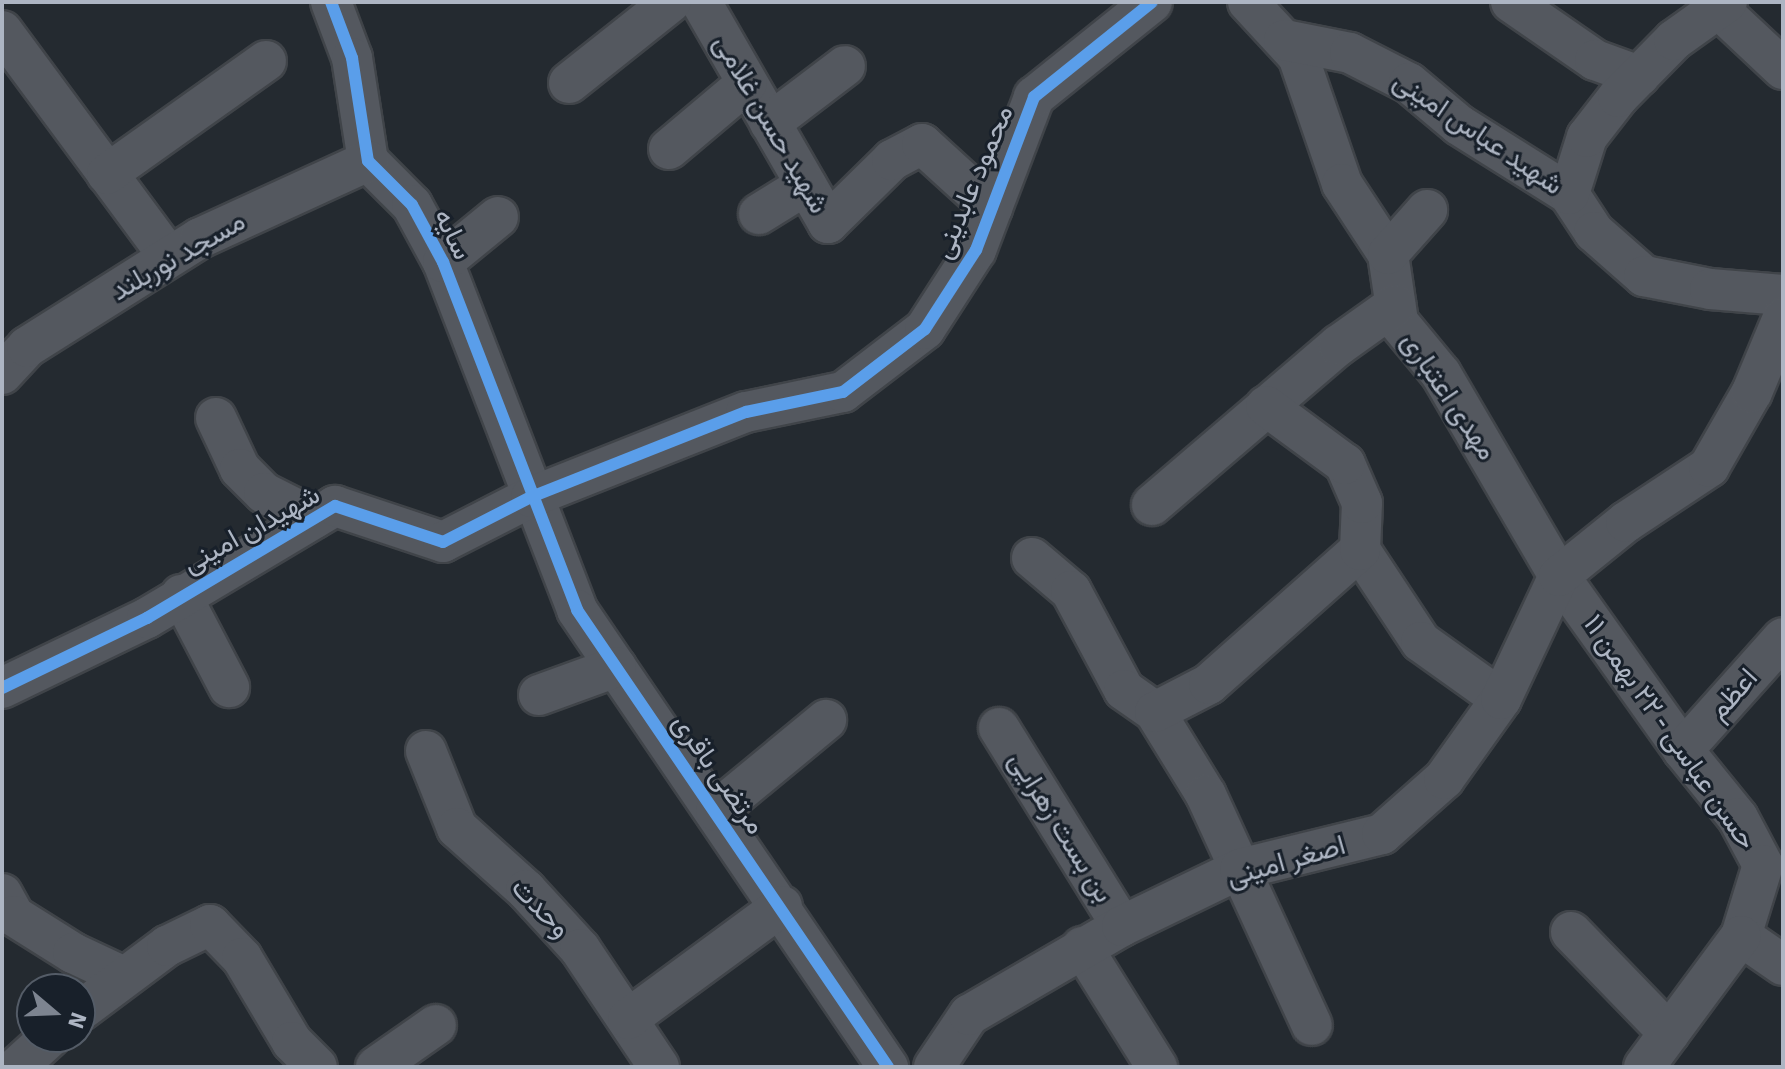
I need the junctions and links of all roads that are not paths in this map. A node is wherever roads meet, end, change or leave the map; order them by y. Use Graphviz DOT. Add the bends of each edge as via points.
graph roads {
  1 [pos="331,2"];
  2 [pos="671,2"];
  3 [pos="701,2"];
  4 [pos="1152,2"];
  5 [pos="1248,2"];
  6 [pos="1511,2"];
  7 [pos="1722,5"];
  8 [pos="2,31"];
  9 [pos="1284,40"];
  10 [pos="266,61"];
  11 [pos="845,66"];
  12 [pos="1783,69"];
  13 [pos="1639,76"];
  14 [pos="569,83"];
  15 [pos="747,83"];
  16 [pos="770,123"];
  17 [pos="669,149"];
  18 [pos="368,161"];
  19 [pos="107,174"];
  20 [pos="806,185"];
  21 [pos="1569,194"];
  22 [pos="992,208"];
  23 [pos="1427,210"];
  24 [pos="759,214"];
  25 [pos="498,217"];
  26 [pos="1388,254"];
  27 [pos="169,257"];
  28 [pos="443,262"];
  29 [pos="1783,295"];
  30 [pos="1395,305"];
  31 [pos="1783,318"];
  32 [pos="2,374"];
  33 [pos="1266,406"];
  34 [pos="216,418"];
  35 [pos="531,497"];
  36 [pos="1152,505"];
  37 [pos="314,518"];
  38 [pos="1360,550"];
  39 [pos="1032,558"];
  40 [pos="1559,576"];
  41 [pos="181,595"];
  42 [pos="1783,638"];
  43 [pos="616,667"];
  44 [pos="229,687"];
  45 [pos="2,688"];
  46 [pos="539,695"];
  47 [pos="1501,699"];
  48 [pos="1155,712"];
  49 [pos="826,720"];
  50 [pos="999,728"];
  51 [pos="1683,750"];
  52 [pos="426,751"];
  53 [pos="716,811"];
  54 [pos="1765,833"];
  55 [pos="1240,869"];
  56 [pos="2,894"];
  57 [pos="782,906"];
  58 [pos="1122,926"];
  59 [pos="1571,932"];
  60 [pos="1741,936"];
  61 [pos="1082,947"];
  62 [pos="1783,965"];
  63 [pos="124,977"];
  64 [pos="96,999"];
  65 [pos="628,1019"];
  66 [pos="436,1025"];
  67 [pos="1312,1025"];
  68 [pos="1669,1033"];
  69 [pos="32,1053"];
  70 [pos="17,1067"];
  71 [pos="317,1067"];
  72 [pos="376,1067"];
  73 [pos="659,1067"];
  74 [pos="888,1067"];
  75 [pos="934,1067"];
  76 [pos="1157,1067"];
  77 [pos="1644,1067"];
  1 -- 18 [label="street" via="352,58"];
  2 -- 14 [label="street"];
  3 -- 15 [label="street, شهید حسن غلامی"];
  4 -- 22 [label="street, محمود عابدینی" via="1034,97"];
  5 -- 9 [label="street, مهدی اعتباری"];
  6 -- 13 [label="street" via="1595,60"];
  7 -- 12 [label="street"];
  7 -- 13 [label="street" via="1674,40"];
  8 -- 19 [label="street"];
  9 -- 21 [label="street, شهید عباس امینی" via="1350,53 1409,83 1459,125"];
  9 -- 26 [label="street, مهدی اعتباری" via="1298,56 1311,87 1342,184"];
  10 -- 19 [label="street"];
  11 -- 16 [label="street"];
  13 -- 21 [label="street" via="1587,137"];
  15 -- 16 [label="street, شهید حسن غلامی"];
  15 -- 17 [label="street"];
  16 -- 20 [label="street, شهید حسن غلامی"];
  18 -- 27 [label="street, مسجد نوربلند"];
  18 -- 28 [label="street, سایه" via="412,205"];
  19 -- 27 [label="street"];
  20 -- 22 [label="street, شهید حسن غلامی" via="828,223 892,160 922,144"];
  20 -- 24 [label="street"];
  21 -- 29 [label="street, شهید عباس امینی" via="1594,232 1644,276"];
  22 -- 35 [label="street, محمود عابدینی" via="976,250 925,329 843,392 746,412"];
  23 -- 26 [label="street"];
  25 -- 28 [label="street"];
  26 -- 30 [label="street, مهدی اعتباری"];
  27 -- 32 [label="street, مسجد نوربلند" via="27,347"];
  28 -- 35 [label="street, سایه"];
  30 -- 33 [label="street"];
  30 -- 40 [label="street, مهدی اعتباری" via="1398,322 1441,374"];
  31 -- 40 [label="street" via="1752,392 1709,467 1626,522"];
  33 -- 36 [label="street"];
  33 -- 38 [label="street" via="1345,464 1362,503"];
  34 -- 37 [label="street" via="240,469 264,493"];
  35 -- 37 [label="street, شهیدان امینی" via="443,542 335,506"];
  35 -- 43 [label="street, مرتضی باقری" via="577,610"];
  37 -- 41 [label="street, شهیدان امینی"];
  38 -- 47 [label="street" via="1421,642"];
  38 -- 48 [label="street" via="1209,684"];
  39 -- 48 [label="street" via="1071,591 1124,690"];
  40 -- 47 [label="street, اصغر امینی"];
  40 -- 51 [label="street, حسن عباسی - ۲۲ بهمن ۱۱"];
  41 -- 44 [label="street"];
  41 -- 45 [label="street, شهیدان امینی" via="147,618"];
  42 -- 51 [label="street, اعظم"];
  43 -- 46 [label="street"];
  43 -- 53 [label="street, مرتضی باقری"];
  47 -- 55 [label="street, اصغر امینی" via="1444,779 1382,834"];
  48 -- 55 [label="street" via="1206,795"];
  49 -- 53 [label="street"];
  50 -- 58 [label="street, بن بست زهرایی"];
  51 -- 54 [label="street, حسن عباسی - ۲۲ بهمن ۱۱"];
  52 -- 65 [label="street, وحدت" via="457,828 526,890 580,949"];
  53 -- 57 [label="street, مرتضی باقری"];
  54 -- 60 [label="street, حسن عباسی - ۲۲ بهمن ۱۱" via="1763,865"];
  55 -- 58 [label="street, اصغر امینی"];
  55 -- 67 [label="street"];
  56 -- 63 [label="street" via="14,916"];
  57 -- 65 [label="street"];
  57 -- 74 [label="street, مرتضی باقری"];
  58 -- 61 [label="street, اصغر امینی"];
  59 -- 68 [label="street"];
  60 -- 62 [label="street"];
  60 -- 68 [label="street, حسن عباسی - ۲۲ بهمن ۱۱"];
  61 -- 75 [label="street, اصغر امینی" via="969,1015"];
  61 -- 76 [label="street"];
  63 -- 64 [label="street"];
  63 -- 71 [label="street" via="167,946 210,925 242,958 292,1042"];
  65 -- 73 [label="street, وحدت"];
  66 -- 72 [label="street"];
  68 -- 77 [label="street, حسن عباسی - ۲۲ بهمن ۱۱"];
  69 -- 70 [label="street"];
}
